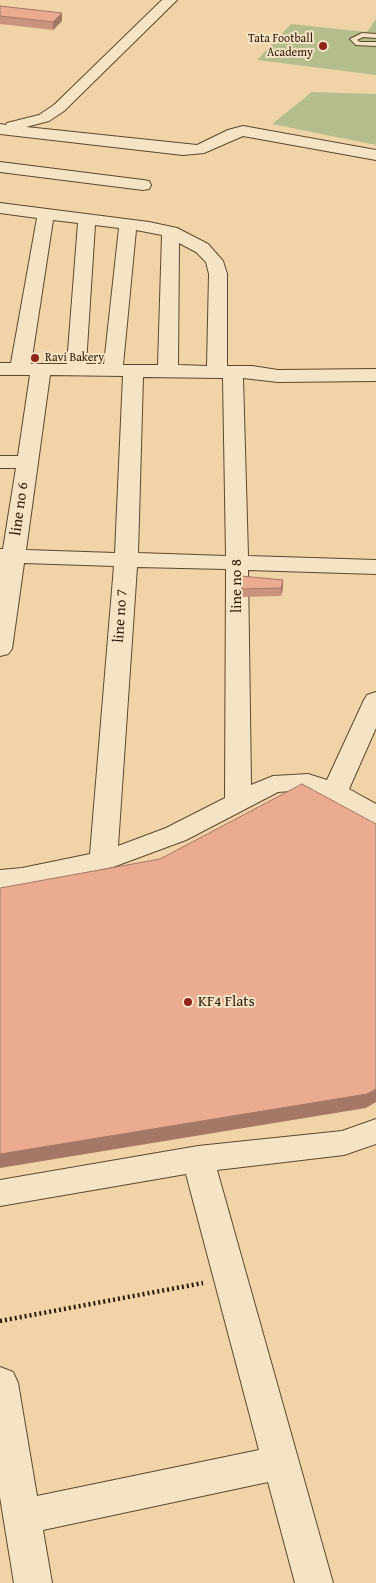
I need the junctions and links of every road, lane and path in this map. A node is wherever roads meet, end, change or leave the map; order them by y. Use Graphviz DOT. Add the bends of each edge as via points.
graph roads {
  1 [pos="170,0"];
  2 [pos="376,36"];
  3 [pos="376,44"];
  4 [pos="0,129"];
  5 [pos="376,155"];
  6 [pos="0,167"];
  7 [pos="144,185"];
  8 [pos="1,212"];
  9 [pos="46,213"];
  10 [pos="87,218"];
  11 [pos="128,224"];
  12 [pos="171,232"];
  13 [pos="376,367"];
  14 [pos="0,369"];
  15 [pos="31,369"];
  16 [pos="76,369"];
  17 [pos="123,370"];
  18 [pos="168,370"];
  19 [pos="234,372"];
  20 [pos="376,375"];
  21 [pos="0,462"];
  22 [pos="27,462"];
  23 [pos="7,557"];
  24 [pos="126,561"];
  25 [pos="237,562"];
  26 [pos="376,567"];
  27 [pos="0,649"];
  28 [pos="376,700"];
  29 [pos="334,792"];
  30 [pos="238,801"];
  31 [pos="376,815"];
  32 [pos="103,861"];
  33 [pos="0,879"];
  34 [pos="376,1131"];
  35 [pos="198,1159"];
  36 [pos="0,1193"];
  37 [pos="231,1278"];
  38 [pos="0,1321"];
  39 [pos="0,1383"];
  40 [pos="281,1462"];
  41 [pos="22,1517"];
  42 [pos="33,1583"];
  43 [pos="314,1583"];
  1 -- 4 [label="street" via="59,108 44,118"];
  2 -- 3 [label="lane" via="358,36 353,41"];
  4 -- 5 [label="street" via="183,150 198,150 243,131"];
  6 -- 7 [label="street"];
  8 -- 9 [label="street"];
  9 -- 10 [label="street"];
  9 -- 15 [label="street, line no 6"];
  10 -- 11 [label="street"];
  10 -- 16 [label="street"];
  11 -- 12 [label="street"];
  11 -- 17 [label="street, line no 7"];
  12 -- 18 [label="street"];
  12 -- 19 [label="street, line no 8" via="202,248 214,260"];
  13 -- 19 [label="street" via="276,368"];
  14 -- 15 [label="street"];
  15 -- 16 [label="street"];
  15 -- 22 [label="street, line no 6"];
  16 -- 17 [label="street"];
  17 -- 18 [label="street"];
  17 -- 24 [label="street, line no 7"];
  18 -- 19 [label="street"];
  19 -- 20 [label="street" via="278,376"];
  19 -- 25 [label="street, line no 8"];
  21 -- 22 [label="street"];
  22 -- 23 [label="street, line no 6"];
  23 -- 24 [label="street"];
  23 -- 27 [label="street, line no 6"];
  24 -- 25 [label="street"];
  24 -- 32 [label="street, line no 7"];
  25 -- 26 [label="street"];
  25 -- 30 [label="street, line no 8"];
  28 -- 29 [label="street"];
  29 -- 30 [label="street" via="308,782 273,784"];
  29 -- 31 [label="street"];
  30 -- 32 [label="street" via="176,834"];
  32 -- 33 [label="street"];
  34 -- 35 [label="street" via="344,1143"];
  35 -- 36 [label="street"];
  35 -- 37 [label="street"];
  37 -- 38 [label="path"];
  37 -- 40 [label="street"];
  39 -- 41 [label="street"];
  40 -- 41 [label="street"];
  40 -- 43 [label="street"];
  41 -- 42 [label="street"];
}
